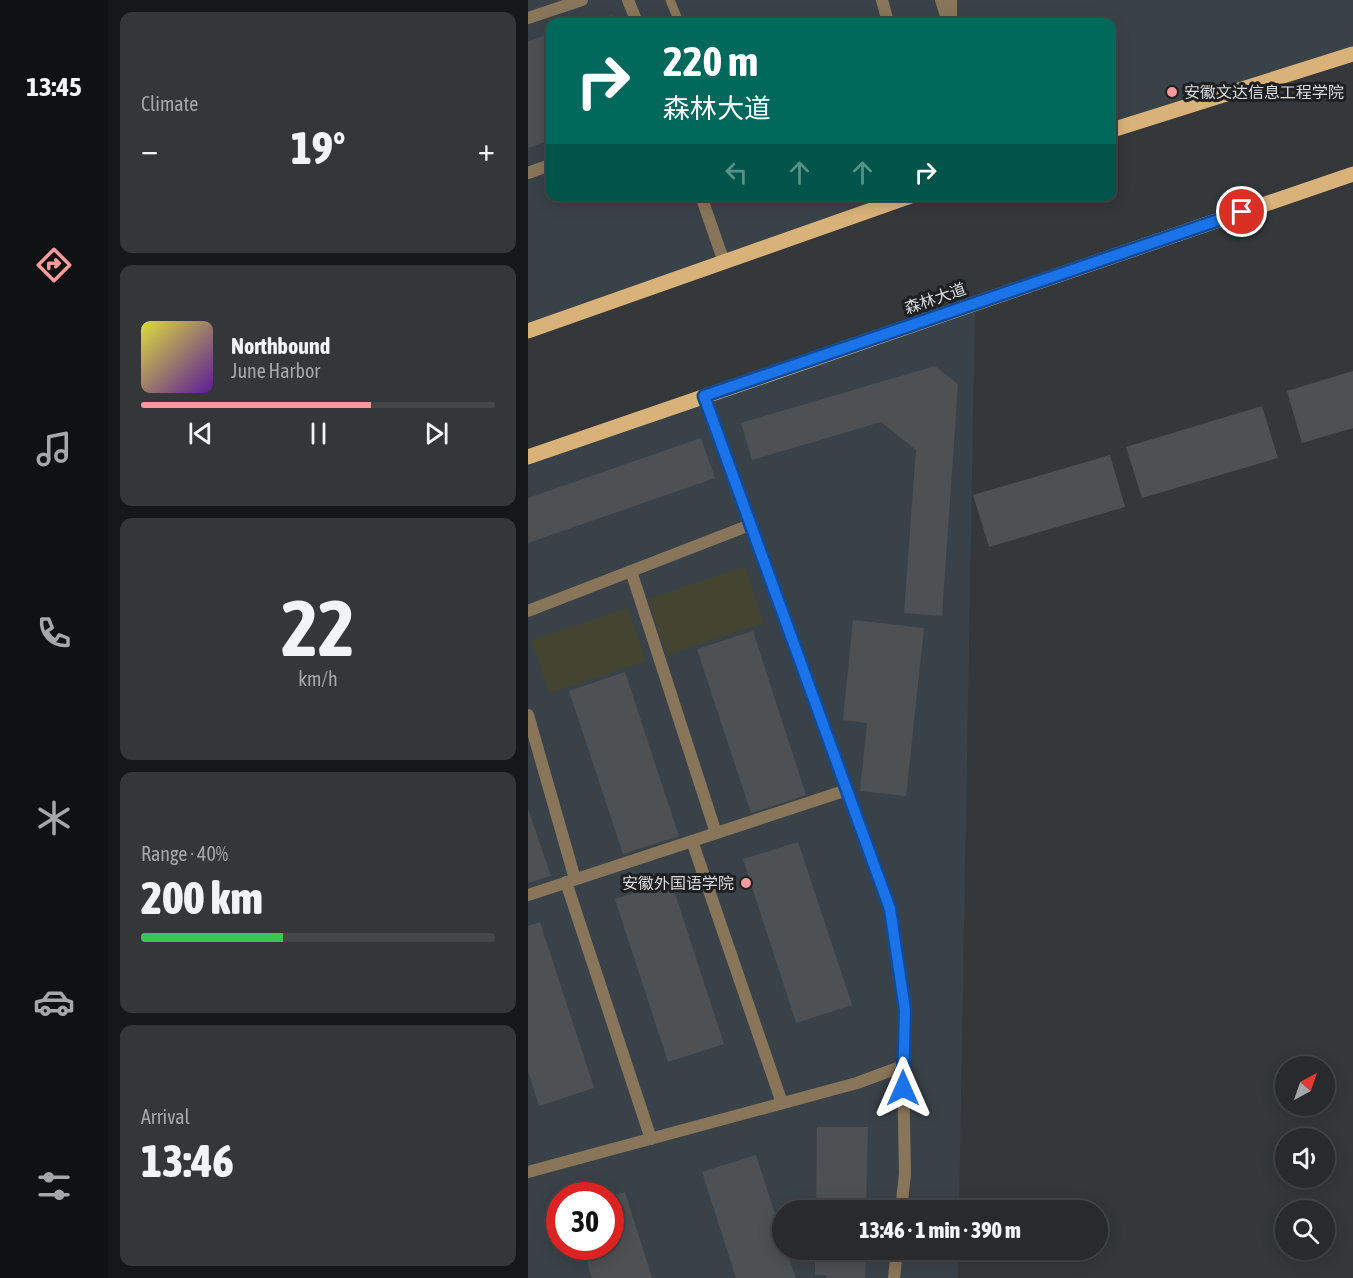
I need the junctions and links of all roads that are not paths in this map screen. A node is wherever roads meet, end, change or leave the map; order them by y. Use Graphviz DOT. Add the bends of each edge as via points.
graph roads {
  1 [pos="582,0"];
  2 [pos="628,0"];
  3 [pos="670,0"];
  4 [pos="882,0"];
  5 [pos="941,0"];
  6 [pos="951,0"];
  7 [pos="528,18"];
  8 [pos="635,18"];
  9 [pos="677,18"];
  10 [pos="887,18"];
  11 [pos="948,18"];
  12 [pos="950,18"];
  13 [pos="1353,54"];
  14 [pos="1116,129"];
  15 [pos="546,166"];
  16 [pos="528,173"];
  17 [pos="1353,174"];
  18 [pos="703,201"];
  19 [pos="897,201"];
  20 [pos="724,262"];
  21 [pos="528,331"];
  22 [pos="704,396"];
  23 [pos="528,457"];
  24 [pos="750,525"];
  25 [pos="631,571"];
  26 [pos="528,611"];
  27 [pos="528,716"];
  28 [pos="847,790"];
  29 [pos="716,833"];
  30 [pos="692,841"];
  31 [pos="571,881"];
  32 [pos="528,895"];
  33 [pos="903,1066"];
  34 [pos="782,1103"];
  35 [pos="651,1139"];
  36 [pos="528,1172"];
  37 [pos="902,1200"];
  38 [pos="896,1260"];
  39 [pos="894,1278"];
  1 -- 7 [label="street"];
  2 -- 8 [label="street"];
  3 -- 9 [label="lane"];
  4 -- 10 [label="street"];
  5 -- 11 [label="street"];
  6 -- 12 [label="street"];
  13 -- 14 [label="main road"];
  15 -- 16 [label="street"];
  17 -- 22 [label="main road, 森林大道"];
  18 -- 20 [label="street"];
  19 -- 20 [label="main road"];
  20 -- 21 [label="main road"];
  22 -- 23 [label="main road, 森林大道"];
  22 -- 24 [label="street"];
  24 -- 25 [label="street"];
  24 -- 28 [label="street"];
  25 -- 26 [label="street"];
  25 -- 29 [label="street"];
  27 -- 31 [label="street"];
  28 -- 29 [label="street"];
  28 -- 33 [label="street" via="890,909 905,1010"];
  29 -- 30 [label="street"];
  30 -- 31 [label="street"];
  30 -- 34 [label="street"];
  31 -- 32 [label="street"];
  31 -- 35 [label="street"];
  33 -- 34 [label="street"];
  33 -- 37 [label="street"];
  34 -- 35 [label="street"];
  35 -- 36 [label="street"];
  38 -- 39 [label="street"];
}
